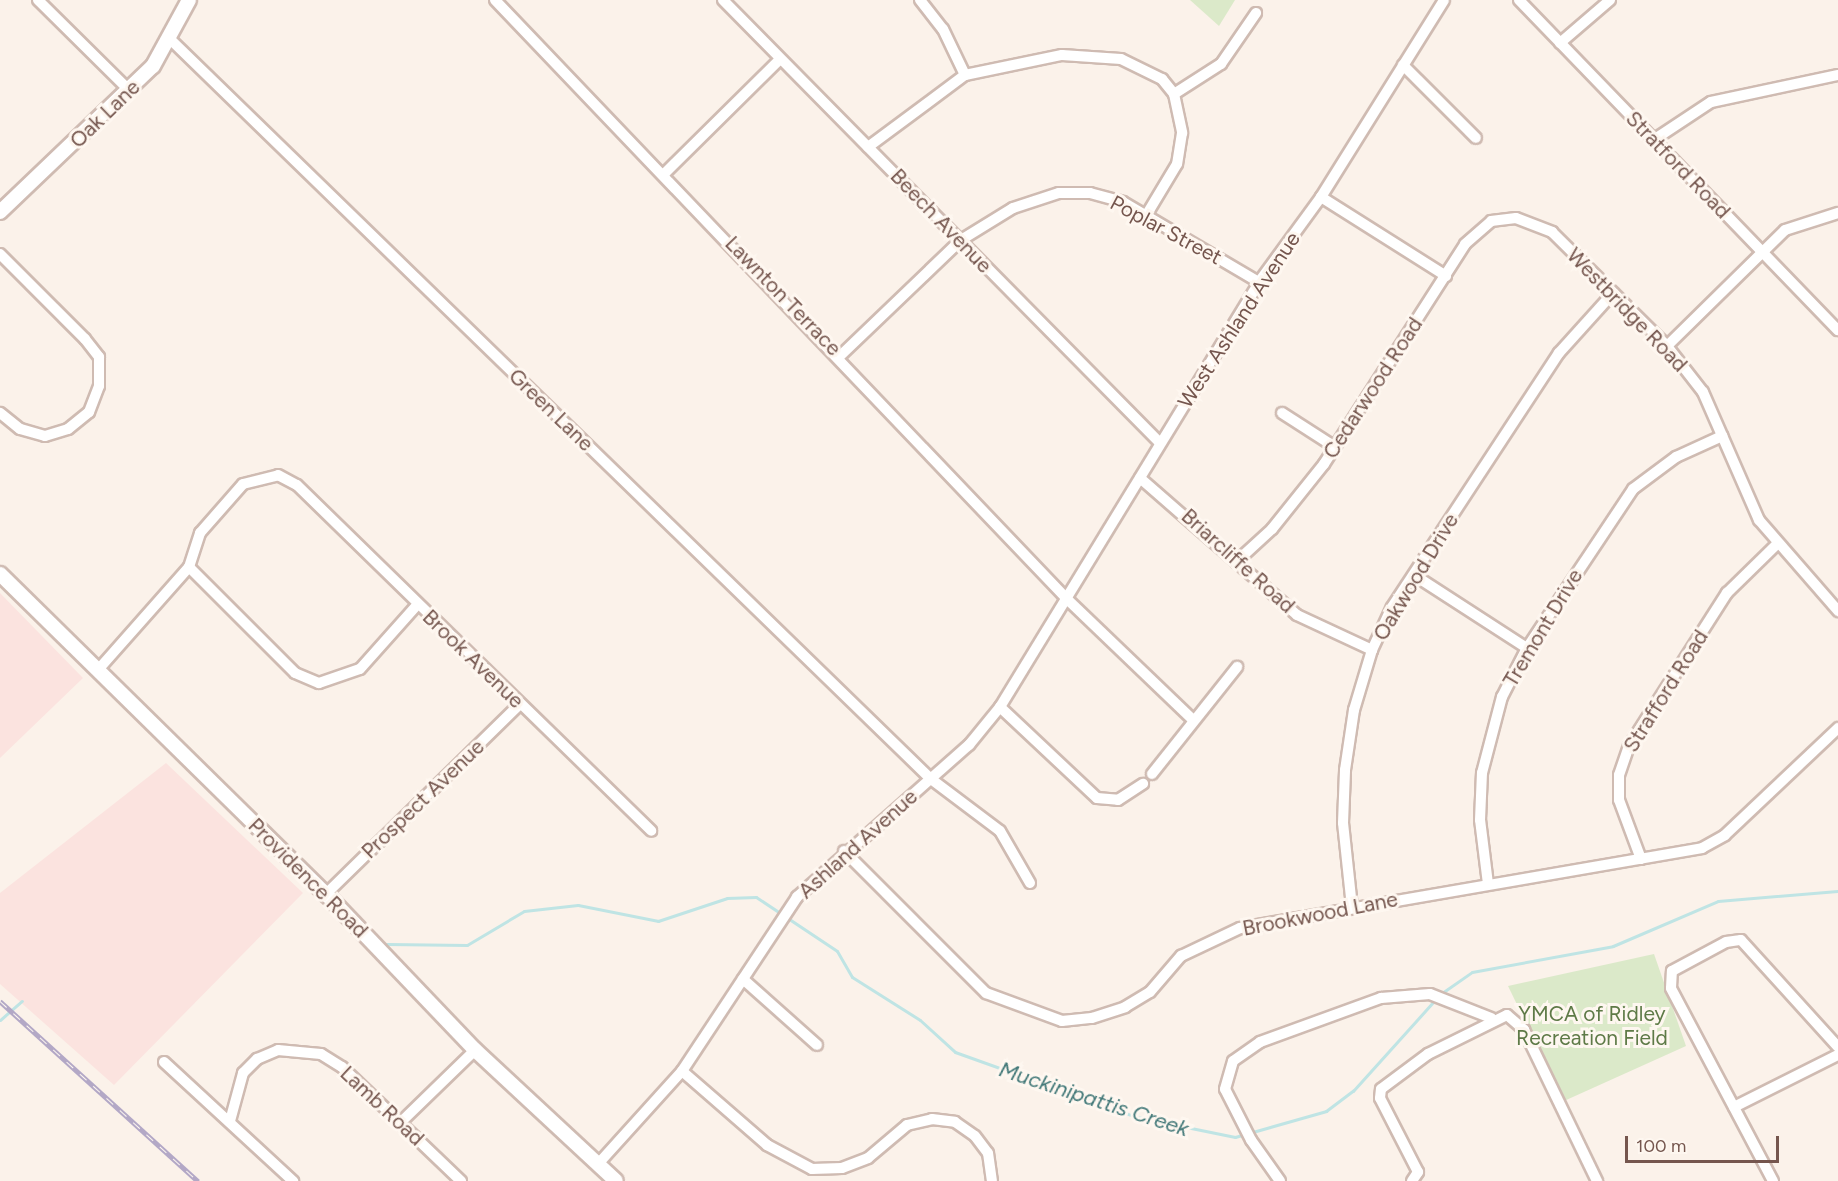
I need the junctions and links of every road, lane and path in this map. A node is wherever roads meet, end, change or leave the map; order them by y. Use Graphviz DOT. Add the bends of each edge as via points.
graph roads {
  1 [pos="38,0"];
  2 [pos="189,0"];
  3 [pos="495,0"];
  4 [pos="723,0"];
  5 [pos="920,0"];
  6 [pos="1444,0"];
  7 [pos="1519,0"];
  8 [pos="1610,0"];
  9 [pos="1256,13"];
  10 [pos="171,40"];
  11 [pos="1560,43"];
  12 [pos="779,60"];
  13 [pos="1403,65"];
  14 [pos="965,75"];
  15 [pos="1838,75"];
  16 [pos="130,91"];
  17 [pos="1174,94"];
  18 [pos="1476,138"];
  19 [pos="1655,138"];
  20 [pos="868,147"];
  21 [pos="665,173"];
  22 [pos="1322,197"];
  23 [pos="1,207"];
  24 [pos="1838,213"];
  25 [pos="1147,214"];
  26 [pos="1506,218"];
  27 [pos="961,240"];
  28 [pos="1761,251"];
  29 [pos="0,254"];
  30 [pos="1446,276"];
  31 [pos="1259,282"];
  32 [pos="1613,293"];
  33 [pos="1838,330"];
  34 [pos="1667,346"];
  35 [pos="840,356"];
  36 [pos="1282,412"];
  37 [pos="0,413"];
  38 [pos="1722,436"];
  39 [pos="1160,443"];
  40 [pos="1335,447"];
  41 [pos="1140,478"];
  42 [pos="1776,545"];
  43 [pos="1236,562"];
  44 [pos="189,567"];
  45 [pos="0,574"];
  46 [pos="1414,575"];
  47 [pos="1066,598"];
  48 [pos="417,605"];
  49 [pos="1836,607"];
  50 [pos="1037,643"];
  51 [pos="1527,648"];
  52 [pos="1372,650"];
  53 [pos="1237,667"];
  54 [pos="97,671"];
  55 [pos="520,704"];
  56 [pos="1000,707"];
  57 [pos="1193,720"];
  58 [pos="1838,728"];
  59 [pos="1152,774"];
  60 [pos="931,779"];
  61 [pos="1143,784"];
  62 [pos="651,831"];
  63 [pos="844,851"];
  64 [pos="1641,859"];
  65 [pos="1030,883"];
  66 [pos="1488,884"];
  67 [pos="326,894"];
  68 [pos="1352,907"];
  69 [pos="743,979"];
  70 [pos="1491,1018"];
  71 [pos="817,1046"];
  72 [pos="1838,1047"];
  73 [pos="475,1050"];
  74 [pos="1838,1055"];
  75 [pos="164,1062"];
  76 [pos="682,1071"];
  77 [pos="1734,1107"];
  78 [pos="230,1121"];
  79 [pos="400,1123"];
  80 [pos="597,1164"];
  81 [pos="812,1169"];
  82 [pos="293,1181"];
  83 [pos="461,1181"];
  84 [pos="616,1181"];
  85 [pos="809,1181"];
  86 [pos="992,1181"];
  87 [pos="1280,1181"];
  88 [pos="1412,1181"];
  89 [pos="1597,1181"];
  90 [pos="1773,1181"];
  1 -- 16 [label="street"];
  2 -- 10 [label="street, Oak Lane"];
  3 -- 21 [label="street, Lawnton Terrace"];
  4 -- 12 [label="street, Beech Avenue"];
  5 -- 14 [label="street" via="943,29"];
  6 -- 13 [label="street, West Ashland Avenue"];
  7 -- 11 [label="street, Stratford Road"];
  8 -- 11 [label="street"];
  9 -- 17 [label="street" via="1221,64"];
  10 -- 16 [label="street, Oak Lane"];
  10 -- 60 [label="street, Green Lane"];
  11 -- 19 [label="street, Stratford Road"];
  12 -- 20 [label="street, Beech Avenue"];
  12 -- 21 [label="street"];
  13 -- 18 [label="street"];
  13 -- 22 [label="street, West Ashland Avenue"];
  14 -- 17 [label="street" via="1062,56 1121,59 1148,68"];
  14 -- 20 [label="street"];
  15 -- 19 [label="street" via="1711,102"];
  16 -- 23 [label="street, Oak Lane"];
  17 -- 25 [label="street" via="1182,133 1177,164"];
  19 -- 28 [label="street, Stratford Road"];
  20 -- 27 [label="street, Beech Avenue"];
  21 -- 35 [label="street, Lawnton Terrace"];
  22 -- 30 [label="street"];
  22 -- 31 [label="street, West Ashland Avenue"];
  24 -- 28 [label="street" via="1792,226"];
  25 -- 27 [label="street, Poplar Street" via="1106,196 1059,193 1013,208"];
  25 -- 31 [label="street, Poplar Street"];
  26 -- 30 [label="street, Cedarwood Road" via="1474,234"];
  26 -- 32 [label="street, Westbridge Road" via="1529,220 1552,232"];
  27 -- 35 [label="street, Poplar Street"];
  27 -- 39 [label="street, Beech Avenue"];
  28 -- 33 [label="street, Stratford Road"];
  28 -- 34 [label="street"];
  29 -- 37 [label="street" via="99,357 99,386 89,412 68,429 45,436 20,429"];
  30 -- 40 [label="street, Cedarwood Road"];
  31 -- 39 [label="street, West Ashland Avenue"];
  32 -- 34 [label="street, Westbridge Road"];
  32 -- 46 [label="street, Oakwood Drive" via="1559,353"];
  34 -- 38 [label="street, Westbridge Road" via="1703,392"];
  35 -- 47 [label="street, Lawnton Terrace"];
  36 -- 40 [label="street"];
  38 -- 42 [label="street, Westbridge Road" via="1749,500"];
  38 -- 51 [label="street, Tremont Drive" via="1676,457 1633,489"];
  39 -- 41 [label="street, West Ashland Avenue"];
  40 -- 43 [label="street, Cedarwood Road" via="1272,529"];
  41 -- 43 [label="street, Briarcliffe Road"];
  41 -- 47 [label="street, West Ashland Avenue"];
  42 -- 49 [label="street, Westbridge Road"];
  42 -- 64 [label="street, Strafford Road" via="1727,593 1629,746 1619,775 1619,800"];
  43 -- 52 [label="street, Briarcliffe Road" via="1297,615"];
  44 -- 48 [label="street" via="295,673 319,683 360,669"];
  44 -- 48 [label="street, Brook Avenue" via="200,533 243,484 278,475 297,485"];
  44 -- 54 [label="street"];
  45 -- 54 [label="street, Providence Road"];
  46 -- 51 [label="street"];
  46 -- 52 [label="street, Oakwood Drive"];
  47 -- 50 [label="street, West Ashland Avenue"];
  47 -- 57 [label="street, Lawnton Terrace"];
  48 -- 55 [label="street, Brook Avenue"];
  50 -- 56 [label="street, Ashland Avenue"];
  51 -- 66 [label="street, Tremont Drive" via="1502,697 1482,773 1480,820"];
  52 -- 68 [label="street, Oakwood Drive" via="1354,710 1345,770 1343,823"];
  53 -- 57 [label="street"];
  54 -- 67 [label="street, Providence Road"];
  55 -- 62 [label="street, Brook Avenue"];
  55 -- 67 [label="street, Prospect Avenue"];
  56 -- 60 [label="street, Ashland Avenue"];
  56 -- 61 [label="street" via="1097,798 1118,800"];
  57 -- 59 [label="street"];
  58 -- 64 [label="street, Brookwood Lane" via="1715,842"];
  60 -- 63 [label="street, Ashland Avenue"];
  60 -- 65 [label="street, Green Lane" via="1000,831"];
  63 -- 68 [label="street, Brookwood Lane" via="986,993 1062,1021 1125,1008 1206,940"];
  63 -- 69 [label="street, Ashland Avenue" via="785,916"];
  64 -- 66 [label="street, Brookwood Lane"];
  66 -- 68 [label="street, Brookwood Lane"];
  67 -- 73 [label="street, Providence Road"];
  69 -- 71 [label="street"];
  69 -- 76 [label="street, Ashland Avenue"];
  70 -- 87 [label="street" via="1430,994 1354,1005 1260,1042 1233,1061 1225,1089 1251,1140"];
  70 -- 88 [label="street" via="1428,1054 1381,1089 1380,1098 1418,1172"];
  70 -- 89 [label="street" via="1507,1015 1524,1030"];
  72 -- 77 [label="street" via="1742,940 1726,942 1672,971 1671,988"];
  73 -- 79 [label="street"];
  73 -- 80 [label="street, Providence Road"];
  74 -- 77 [label="street"];
  75 -- 78 [label="street"];
  76 -- 80 [label="street, Ashland Avenue"];
  76 -- 81 [label="street" via="767,1145"];
  77 -- 90 [label="street"];
  78 -- 79 [label="street, Lamb Road" via="243,1073 267,1054 300,1049 342,1067"];
  78 -- 82 [label="street"];
  79 -- 83 [label="street, Lamb Road"];
  80 -- 84 [label="street, Providence Road"];
  81 -- 85 [label="street"];
  81 -- 86 [label="street" via="842,1168 868,1158 907,1125 932,1119 955,1122 975,1136 988,1153"];
}
